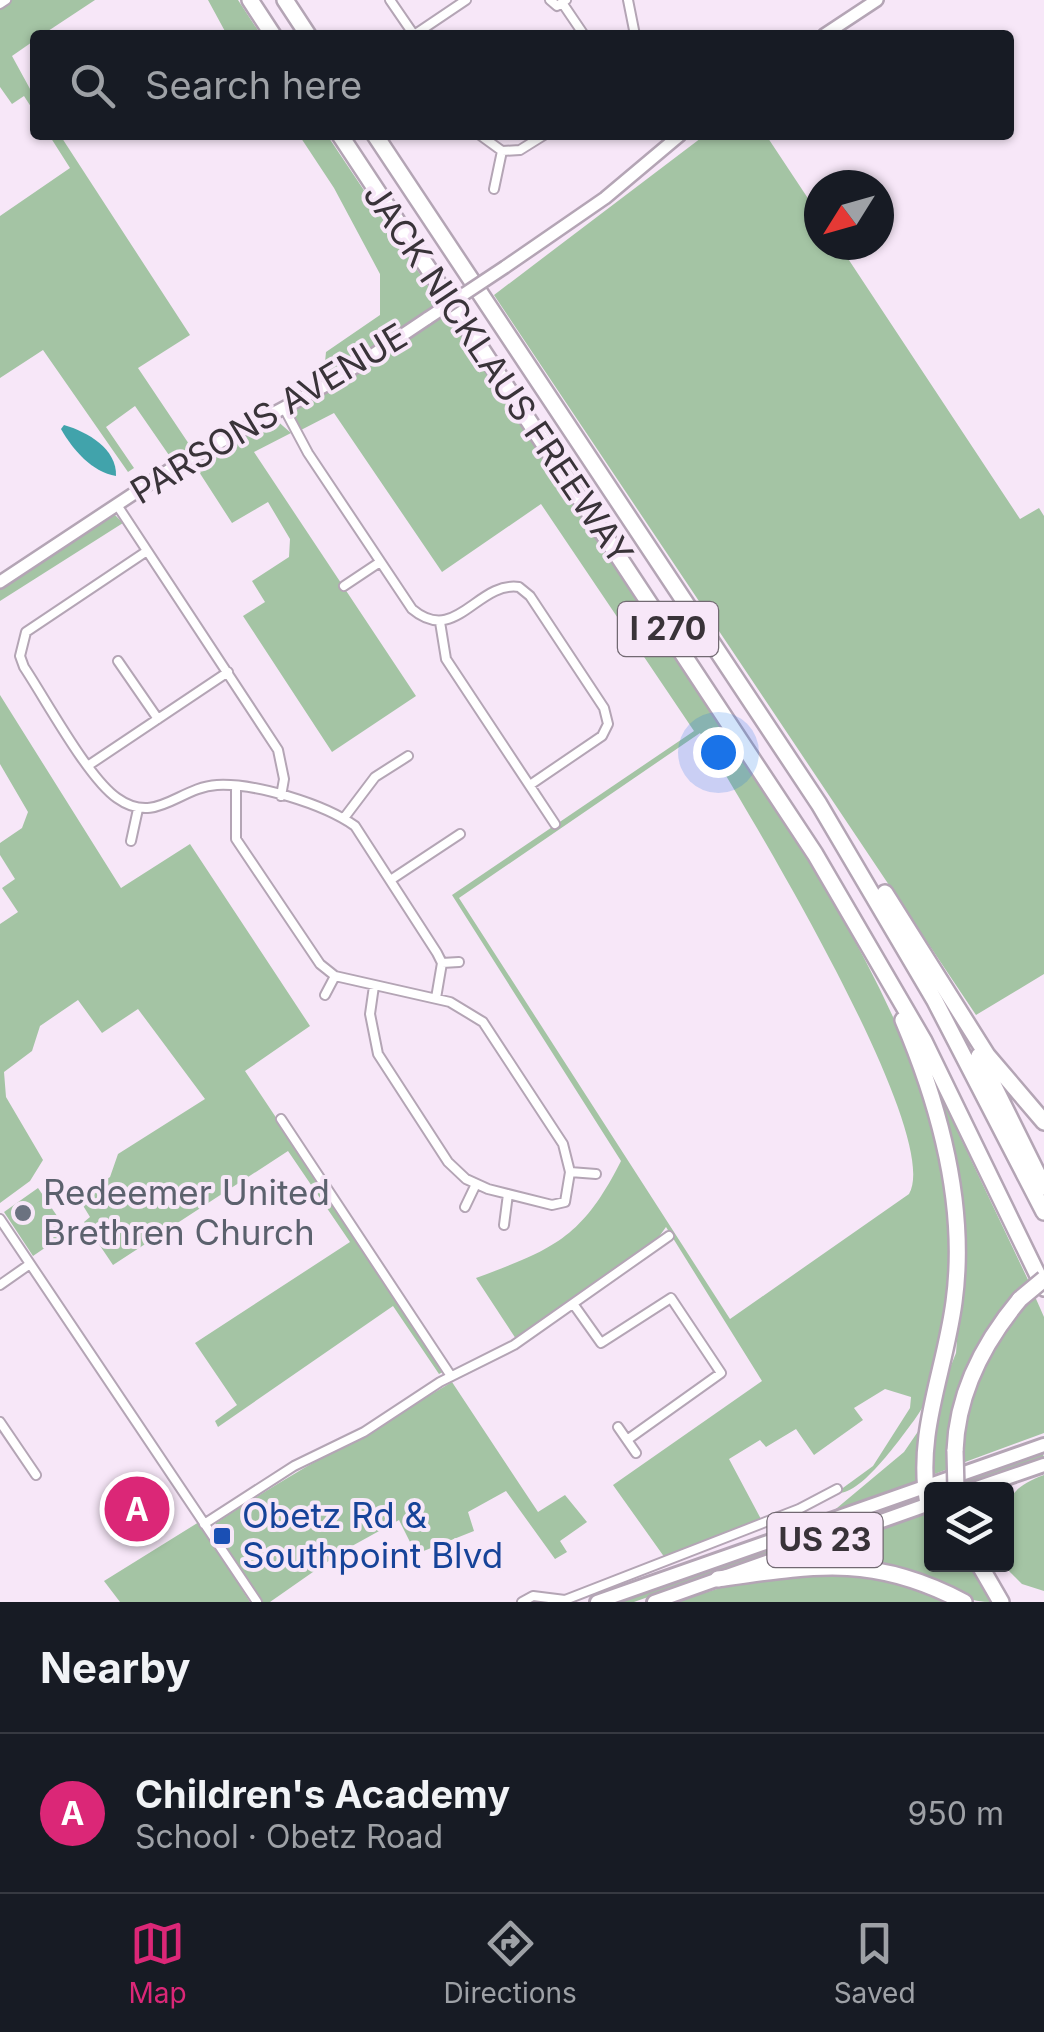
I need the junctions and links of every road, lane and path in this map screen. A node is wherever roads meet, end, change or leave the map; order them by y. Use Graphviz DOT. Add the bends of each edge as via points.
graph roads {
  1 [pos="250,0"];
  2 [pos="285,0"];
  3 [pos="390,0"];
  4 [pos="466,0"];
  5 [pos="550,0"];
  6 [pos="628,0"];
  7 [pos="877,0"];
  8 [pos="565,2"];
  9 [pos="270,30"];
  10 [pos="305,30"];
  11 [pos="411,30"];
  12 [pos="421,30"];
  13 [pos="581,30"];
  14 [pos="633,30"];
  15 [pos="832,30"];
  16 [pos="343,140"];
  17 [pos="378,140"];
  18 [pos="486,140"];
  19 [pos="536,140"];
  20 [pos="674,140"];
  21 [pos="502,152"];
  22 [pos="494,189"];
  23 [pos="284,408"];
  24 [pos="117,504"];
  25 [pos="147,550"];
  26 [pos="380,562"];
  27 [pos="0,582"];
  28 [pos="344,586"];
  29 [pos="440,622"];
  30 [pos="118,661"];
  31 [pos="228,672"];
  32 [pos="158,718"];
  33 [pos="770,730"];
  34 [pos="408,756"];
  35 [pos="89,765"];
  36 [pos="530,785"];
  37 [pos="236,788"];
  38 [pos="281,796"];
  39 [pos="138,809"];
  40 [pos="344,818"];
  41 [pos="555,824"];
  42 [pos="460,834"];
  43 [pos="131,841"];
  44 [pos="392,879"];
  45 [pos="907,928"];
  46 [pos="866,939"];
  47 [pos="459,962"];
  48 [pos="442,963"];
  49 [pos="335,976"];
  50 [pos="374,986"];
  51 [pos="326,995"];
  52 [pos="436,998"];
  53 [pos="281,1119"];
  54 [pos="1044,1122"];
  55 [pos="570,1172"];
  56 [pos="596,1174"];
  57 [pos="476,1184"];
  58 [pos="1044,1187"];
  59 [pos="508,1194"];
  60 [pos="465,1207"];
  61 [pos="1044,1212"];
  62 [pos="0,1218"];
  63 [pos="504,1224"];
  64 [pos="670,1236"];
  65 [pos="30,1264"];
  66 [pos="1044,1279"];
  67 [pos="0,1285"];
  68 [pos="1044,1288"];
  69 [pos="574,1305"];
  70 [pos="451,1376"];
  71 [pos="0,1422"];
  72 [pos="618,1427"];
  73 [pos="627,1440"];
  74 [pos="1044,1445"];
  75 [pos="636,1454"];
  76 [pos="1044,1464"];
  77 [pos="36,1475"];
  78 [pos="924,1482"];
  79 [pos="938,1482"];
  80 [pos="956,1482"];
  81 [pos="993,1482"];
  82 [pos="924,1487"];
  83 [pos="837,1489"];
  84 [pos="924,1506"];
  85 [pos="204,1524"];
  86 [pos="984,1572"];
  87 [pos="718,1579"];
  88 [pos="257,1602"];
  89 [pos="522,1602"];
  90 [pos="597,1602"];
  91 [pos="654,1602"];
  92 [pos="964,1602"];
  93 [pos="1001,1602"];
  1 -- 9 [label="highway"];
  2 -- 10 [label="highway"];
  3 -- 11 [label="street"];
  4 -- 12 [label="street"];
  5 -- 8 [label="street"];
  6 -- 14 [label="street"];
  7 -- 15 [label="street"];
  8 -- 13 [label="street"];
  16 -- 46 [label="highway, JACK NICKLAUS FREEWAY / I 270" via="734,728"];
  17 -- 33 [label="highway, JACK NICKLAUS FREEWAY / I 270"];
  18 -- 21 [label="street"];
  19 -- 21 [label="street"];
  20 -- 23 [label="street, PARSONS AVENUE, bridge" via="505,267"];
  21 -- 22 [label="street"];
  23 -- 24 [label="street, PARSONS AVENUE"];
  23 -- 26 [label="street"];
  24 -- 25 [label="street"];
  24 -- 27 [label="street, PARSONS AVENUE"];
  25 -- 31 [label="street"];
  25 -- 35 [label="street" via="35,624 20,643 24,667"];
  26 -- 28 [label="street"];
  26 -- 29 [label="street" via="412,609"];
  29 -- 36 [label="street" via="446,659"];
  29 -- 36 [label="street" via="499,590 524,590 604,708 608,724 598,740"];
  30 -- 32 [label="street"];
  31 -- 32 [label="street"];
  31 -- 38 [label="street" via="278,750"];
  32 -- 35 [label="street"];
  33 -- 45 [label="highway"];
  33 -- 61 [label="highway, JACK NICKLAUS FREEWAY / I 270" via="935,1001"];
  34 -- 40 [label="street" via="375,777"];
  35 -- 39 [label="street" via="108,792"];
  36 -- 41 [label="street"];
  37 -- 38 [label="street"];
  37 -- 39 [label="street" via="216,785 161,808"];
  37 -- 49 [label="street" via="236,838 310,952"];
  38 -- 40 [label="street"];
  39 -- 43 [label="street"];
  40 -- 44 [label="street"];
  42 -- 44 [label="street"];
  44 -- 48 [label="street"];
  45 -- 54 [label="highway" via="988,1055"];
  45 -- 58 [label="highway"];
  46 -- 68 [label="highway, JACK NICKLAUS FREEWAY / I 270" via="968,1124"];
  46 -- 78 [label="highway" via="925,1079 955,1208 954,1302 924,1436"];
  47 -- 48 [label="street"];
  48 -- 52 [label="street"];
  49 -- 50 [label="street"];
  49 -- 51 [label="street"];
  50 -- 52 [label="street"];
  50 -- 57 [label="street" via="370,1014 378,1054 448,1162"];
  52 -- 55 [label="street" via="483,1022 557,1132"];
  53 -- 70 [label="street"];
  55 -- 56 [label="street"];
  55 -- 59 [label="street" via="567,1200 552,1205"];
  57 -- 59 [label="street"];
  57 -- 60 [label="street"];
  59 -- 63 [label="street"];
  62 -- 65 [label="street"];
  64 -- 69 [label="street"];
  65 -- 67 [label="street"];
  65 -- 85 [label="street"];
  66 -- 80 [label="highway, bridge" via="981,1354 961,1406"];
  69 -- 70 [label="street"];
  69 -- 73 [label="street" via="600,1343 668,1298 721,1372"];
  70 -- 85 [label="street"];
  71 -- 77 [label="street"];
  72 -- 73 [label="street"];
  73 -- 75 [label="street"];
  74 -- 79 [label="main road, US 23"];
  76 -- 81 [label="main road"];
  82 -- 90 [label="main road, US 23"];
  83 -- 89 [label="street" via="565,1600 533,1596"];
  84 -- 87 [label="main road, US 23"];
  85 -- 88 [label="street"];
  86 -- 93 [label="highway"];
  87 -- 91 [label="main road, US 23"];
  87 -- 92 [label="highway" via="813,1567 882,1569"];
}
